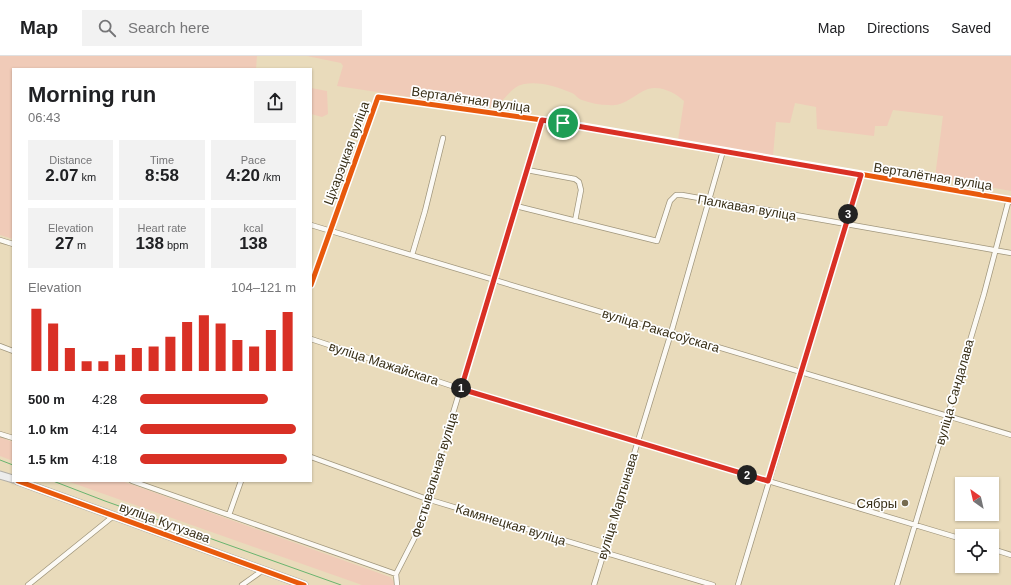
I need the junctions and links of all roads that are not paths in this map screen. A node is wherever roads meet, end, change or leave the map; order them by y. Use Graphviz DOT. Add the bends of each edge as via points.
graph roads {
  1 [pos="378,97"];
  2 [pos="542,120"];
  3 [pos="443,138"];
  4 [pos="723,151"];
  5 [pos="527,170"];
  6 [pos="861,175"];
  7 [pos="1010,200"];
  8 [pos="709,201"];
  9 [pos="516,206"];
  10 [pos="575,221"];
  11 [pos="845,224"];
  12 [pos="312,225"];
  13 [pos="330,231"];
  14 [pos="0,240"];
  15 [pos="12,244"];
  16 [pos="996,250"];
  17 [pos="1011,253"];
  18 [pos="412,255"];
  19 [pos="493,280"];
  20 [pos="312,282"];
  21 [pos="671,333"];
  22 [pos="312,339"];
  23 [pos="0,346"];
  24 [pos="12,351"];
  25 [pos="801,372"];
  26 [pos="461,389"];
  27 [pos="947,416"];
  28 [pos="0,434"];
  29 [pos="1011,435"];
  30 [pos="12,438"];
  31 [pos="637,441"];
  32 [pos="312,457"];
  33 [pos="0,474"];
  34 [pos="12,479"];
  35 [pos="768,481"];
  36 [pos="21,482"];
  37 [pos="135,482"];
  38 [pos="241,482"];
  39 [pos="427,499"];
  40 [pos="113,515"];
  41 [pos="229,515"];
  42 [pos="915,526"];
  43 [pos="955,537"];
  44 [pos="999,551"];
  45 [pos="604,552"];
  46 [pos="1011,554"];
  47 [pos="261,569"];
  48 [pos="395,574"];
  49 [pos="28,585"];
  50 [pos="242,585"];
  51 [pos="304,585"];
  52 [pos="397,585"];
  53 [pos="594,585"];
  54 [pos="713,585"];
  55 [pos="738,585"];
  56 [pos="897,585"];
  1 -- 2 [label="street, Верталётная вуліца"];
  1 -- 13 [label="street, Ціхарэцкая вуліца"];
  2 -- 4 [label="street, Верталётная вуліца"];
  2 -- 5 [label="street, Фестывальная вуліца"];
  3 -- 18 [label="street" via="426,211"];
  4 -- 6 [label="street, Верталётная вуліца"];
  4 -- 8 [label="street, вуліца Мартынава"];
  5 -- 9 [label="street, Фестывальная вуліца"];
  5 -- 10 [label="street" via="580,182 581,190"];
  6 -- 7 [label="street, Верталётная вуліца"];
  6 -- 11 [label="street"];
  7 -- 16 [label="street, вуліца Сандалава"];
  8 -- 10 [label="street, Палкавая вуліца" via="682,195 673,197 656,241"];
  8 -- 11 [label="street, Палкавая вуліца"];
  8 -- 21 [label="street, вуліца Мартынава"];
  9 -- 10 [label="street, Палкавая вуліца"];
  9 -- 19 [label="street, Фестывальная вуліца"];
  11 -- 16 [label="street, Палкавая вуліца"];
  11 -- 25 [label="street"];
  12 -- 13 [label="street, вуліца Ракасоўскага"];
  13 -- 18 [label="street, вуліца Ракасоўскага"];
  13 -- 20 [label="street, Ціхарэцкая вуліца"];
  14 -- 15 [label="street"];
  16 -- 17 [label="street, Палкавая вуліца"];
  16 -- 27 [label="street, вуліца Сандалава"];
  18 -- 19 [label="street, вуліца Ракасоўскага"];
  19 -- 21 [label="street, вуліца Ракасоўскага"];
  19 -- 26 [label="street, Фестывальная вуліца"];
  21 -- 25 [label="street, вуліца Ракасоўскага"];
  21 -- 31 [label="street, вуліца Мартынава"];
  22 -- 26 [label="street, вуліца Мажайскага"];
  23 -- 24 [label="street"];
  25 -- 27 [label="street, вуліца Ракасоўскага"];
  25 -- 35 [label="street"];
  26 -- 31 [label="street, вуліца Мажайскага"];
  26 -- 39 [label="street, Фестывальная вуліца"];
  27 -- 29 [label="street, вуліца Ракасоўскага"];
  27 -- 42 [label="street, вуліца Сандалава"];
  28 -- 30 [label="street"];
  31 -- 35 [label="street, вуліца Мажайскага"];
  31 -- 45 [label="street, вуліца Мартынава"];
  32 -- 39 [label="street, Камянецкая вуліца"];
  33 -- 34 [label="main road"];
  35 -- 42 [label="street, вуліца Мажайскага"];
  35 -- 55 [label="street"];
  36 -- 40 [label="main road, вуліца Кутузава"];
  37 -- 41 [label="street"];
  38 -- 41 [label="street"];
  39 -- 45 [label="street, Камянецкая вуліца"];
  39 -- 48 [label="street, Фестывальная вуліца" via="416,535"];
  40 -- 47 [label="main road, вуліца Кутузава"];
  40 -- 49 [label="street"];
  41 -- 48 [label="street"];
  42 -- 43 [label="street, вуліца Мажайскага"];
  42 -- 56 [label="street, вуліца Сандалава"];
  44 -- 46 [label="street"];
  45 -- 53 [label="street, вуліца Мартынава"];
  45 -- 54 [label="street, Камянецкая вуліца"];
  47 -- 50 [label="street"];
  47 -- 51 [label="main road, вуліца Кутузава"];
  48 -- 52 [label="street"];
}
